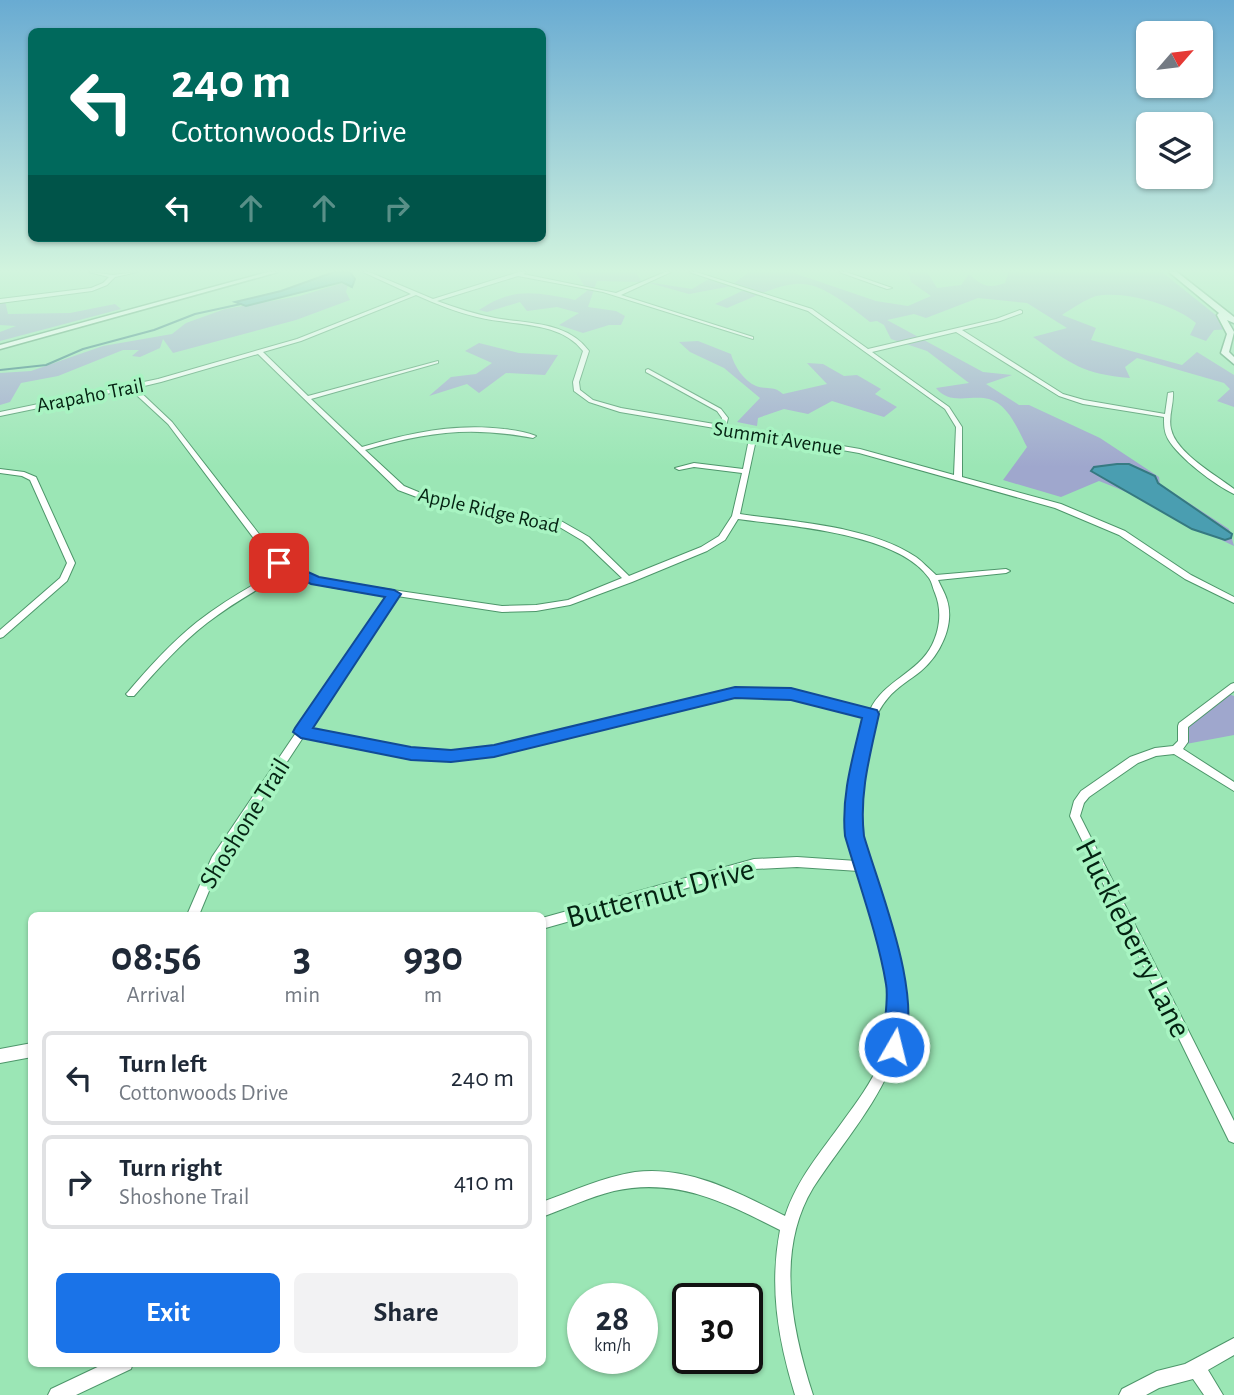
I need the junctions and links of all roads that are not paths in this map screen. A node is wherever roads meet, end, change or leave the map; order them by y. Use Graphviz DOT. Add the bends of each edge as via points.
graph roads {
  1 [pos="36,337"];
  2 [pos="303,337"];
  3 [pos="573,337"];
  4 [pos="849,337"];
  5 [pos="924,337"];
  6 [pos="969,337"];
  7 [pos="1231,337"];
  8 [pos="0,347"];
  9 [pos="869,351"];
  10 [pos="259,352"];
  11 [pos="1234,361"];
  12 [pos="436,362"];
  13 [pos="648,371"];
  14 [pos="133,388"];
  15 [pos="1171,393"];
  16 [pos="307,398"];
  17 [pos="0,414"];
  18 [pos="1168,416"];
  19 [pos="722,428"];
  20 [pos="754,433"];
  21 [pos="533,436"];
  22 [pos="361,449"];
  23 [pos="679,468"];
  24 [pos="0,471"];
  25 [pos="745,471"];
  26 [pos="958,478"];
  27 [pos="1234,492"];
  28 [pos="736,516"];
  29 [pos="288,569"];
  30 [pos="1006,571"];
  31 [pos="935,578"];
  32 [pos="629,580"];
  33 [pos="394,594"];
  34 [pos="1234,600"];
  35 [pos="0,635"];
  36 [pos="1234,687"];
  37 [pos="131,694"];
  38 [pos="871,714"];
  39 [pos="301,732"];
  40 [pos="1176,750"];
  41 [pos="1234,787"];
  42 [pos="863,866"];
  43 [pos="194,912"];
  44 [pos="546,923"];
  45 [pos="28,1051"];
  46 [pos="0,1056"];
  47 [pos="1234,1136"];
  48 [pos="546,1209"];
  49 [pos="789,1226"];
  50 [pos="1234,1346"];
  51 [pos="116,1367"];
  52 [pos="1196,1368"];
  53 [pos="57,1395"];
  54 [pos="804,1395"];
  55 [pos="1128,1395"];
  56 [pos="1214,1395"];
  1 -- 8 [label="main road"];
  2 -- 10 [label="street, Arapaho Trail"];
  3 -- 19 [label="street, Summit Avenue" via="586,351 576,387 591,401 640,415"];
  4 -- 9 [label="street"];
  5 -- 9 [label="street"];
  6 -- 18 [label="street" via="1061,395"];
  7 -- 11 [label="highway" via="1224,350"];
  9 -- 26 [label="street" via="956,418 960,427"];
  10 -- 14 [label="street, Arapaho Trail"];
  10 -- 16 [label="street, Apple Ridge Road"];
  12 -- 16 [label="street"];
  13 -- 19 [label="street" via="719,410 725,418"];
  14 -- 17 [label="street, Arapaho Trail"];
  14 -- 29 [label="street" via="170,424 270,554"];
  15 -- 18 [label="street"];
  16 -- 22 [label="street, Apple Ridge Road"];
  18 -- 27 [label="street" via="1168,432 1175,443"];
  19 -- 20 [label="street, Summit Avenue"];
  20 -- 25 [label="street"];
  20 -- 26 [label="street, Summit Avenue" via="860,451"];
  21 -- 22 [label="street" via="449,428"];
  22 -- 32 [label="street, Apple Ridge Road" via="393,482 424,499 535,517 569,528"];
  23 -- 25 [label="street" via="694,465"];
  24 -- 35 [label="street" via="33,479 71,563 64,579"];
  25 -- 28 [label="street"];
  26 -- 34 [label="street, Summit Avenue" via="1096,521"];
  28 -- 31 [label="street" via="883,542 913,556"];
  28 -- 32 [label="street" via="713,544"];
  29 -- 33 [label="street" via="331,584"];
  29 -- 37 [label="street" via="203,619 175,643"];
  30 -- 31 [label="street"];
  31 -- 38 [label="street" via="944,609 938,643 923,664 885,694"];
  32 -- 33 [label="street" via="570,602 519,609"];
  33 -- 39 [label="street, Shoshone Trail"];
  36 -- 40 [label="street" via="1183,726 1183,742"];
  38 -- 39 [label="street" via="791,694 735,693 494,751 451,756 411,754"];
  38 -- 42 [label="street" via="853,797 855,836"];
  39 -- 43 [label="street, Shoshone Trail" via="216,860"];
  40 -- 41 [label="street"];
  40 -- 47 [label="street, Huckleberry Lane" via="1134,760 1085,794 1075,816"];
  42 -- 44 [label="street, Butternut Drive" via="754,864"];
  42 -- 49 [label="street" via="897,985 894,1047 877,1086 808,1181"];
  45 -- 46 [label="street"];
  48 -- 49 [label="street" via="614,1184 659,1178 718,1191"];
  49 -- 54 [label="street" via="783,1305 792,1359"];
  50 -- 52 [label="street"];
  51 -- 53 [label="street"];
  52 -- 55 [label="street"];
  52 -- 56 [label="street"];
}
